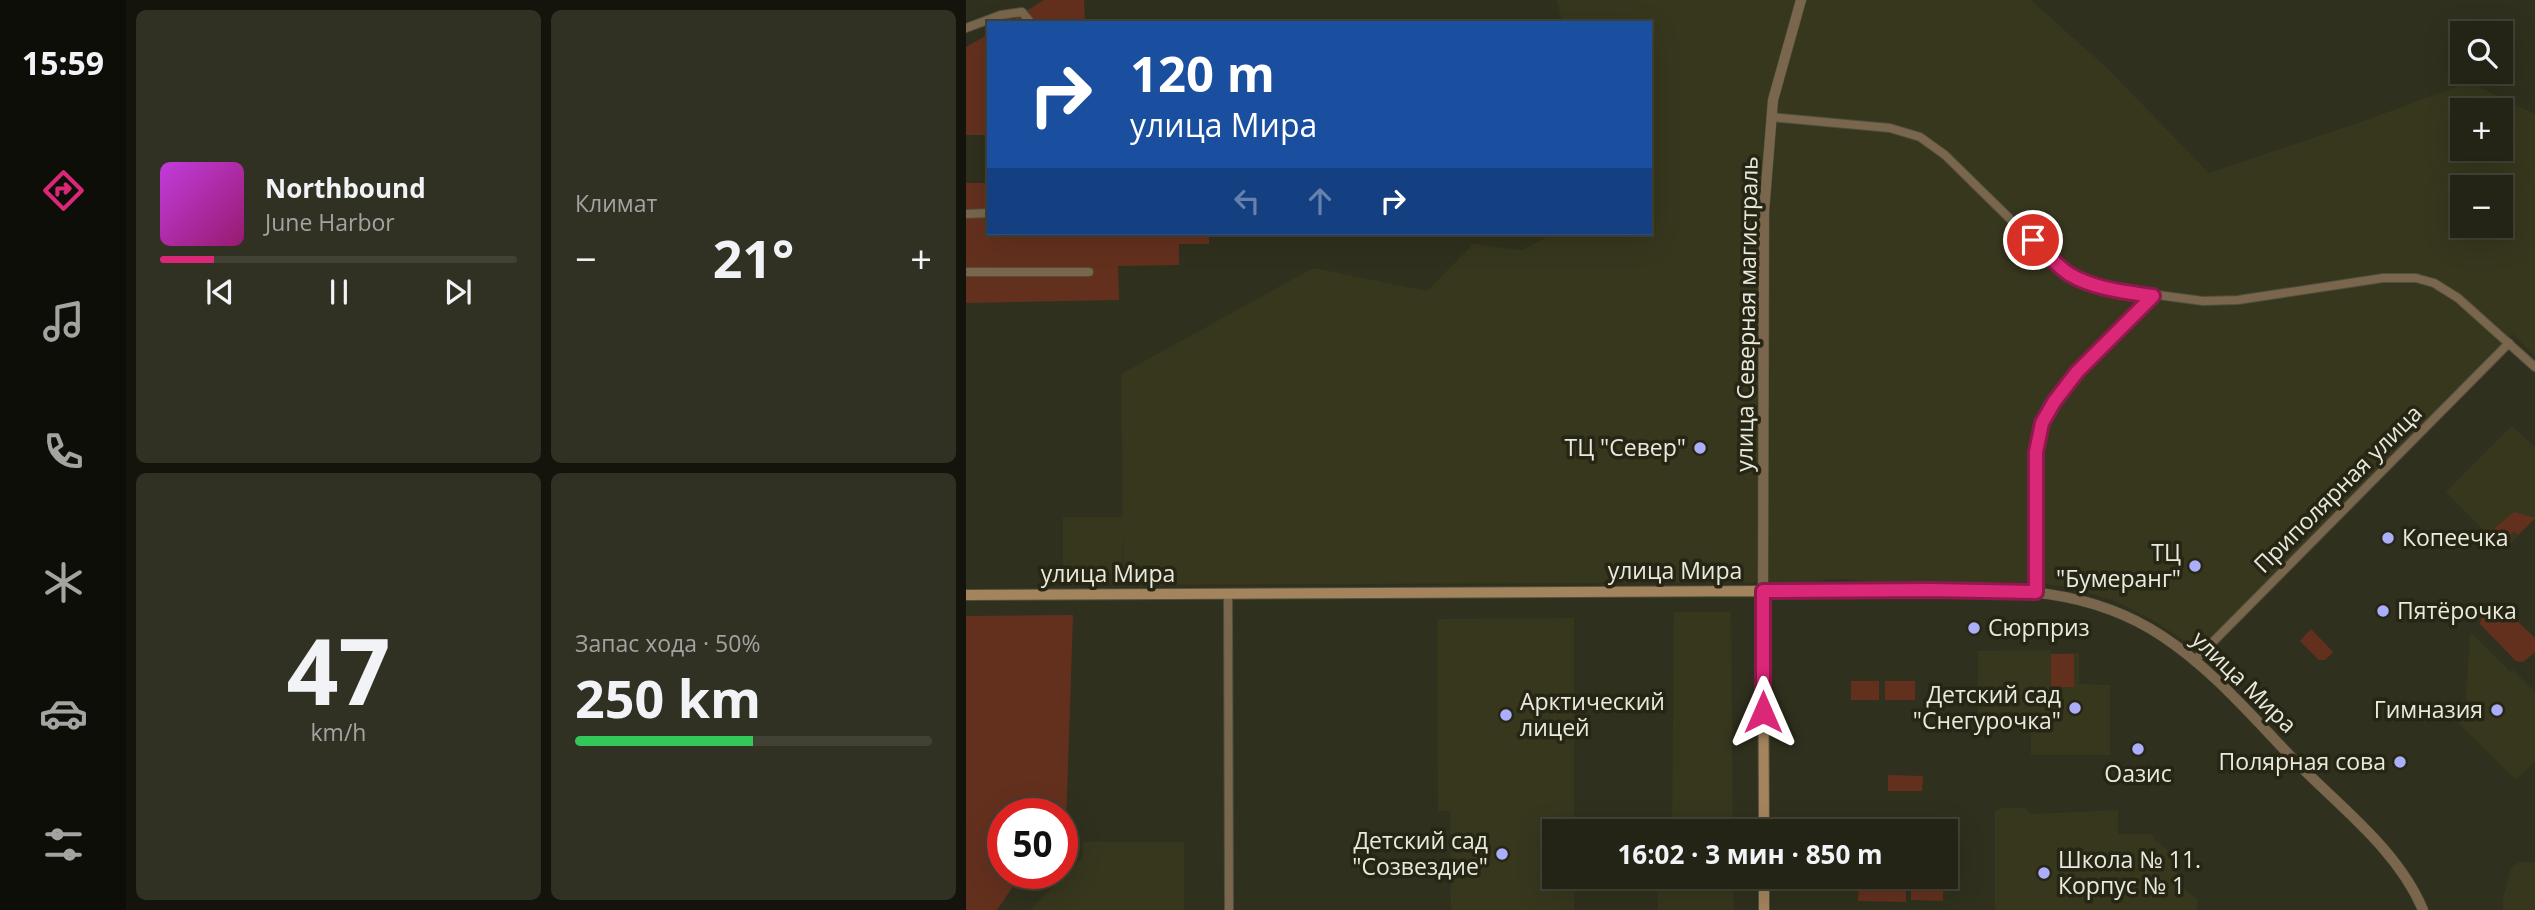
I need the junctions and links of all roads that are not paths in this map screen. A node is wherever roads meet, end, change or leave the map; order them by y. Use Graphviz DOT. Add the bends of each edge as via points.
graph roads {
  1 [pos="1801,0"];
  2 [pos="1029,21"];
  3 [pos="966,28"];
  4 [pos="1771,117"];
  5 [pos="987,213"];
  6 [pos="966,214"];
  7 [pos="966,272"];
  8 [pos="1089,272"];
  9 [pos="2153,296"];
  10 [pos="2509,343"];
  11 [pos="2535,367"];
  12 [pos="1763,591"];
  13 [pos="2036,592"];
  14 [pos="966,595"];
  15 [pos="1228,595"];
  16 [pos="2194,661"];
  17 [pos="1764,819"];
  18 [pos="1764,889"];
  19 [pos="1229,910"];
  20 [pos="1764,910"];
  21 [pos="2423,910"];
  1 -- 4 [label="street, улица Северная магистраль" via="1776,83"];
  2 -- 3 [label="street" via="1022,12 1012,12"];
  4 -- 9 [label="street" via="1890,128 1920,137 1945,155 2067,273 2105,288"];
  4 -- 12 [label="street, улица Северная магистраль" via="1763,227"];
  5 -- 6 [label="street"];
  7 -- 8 [label="street"];
  9 -- 10 [label="street" via="2229,300 2383,278 2416,278 2450,291"];
  9 -- 13 [label="street" via="2077,372 2042,423 2036,452"];
  10 -- 11 [label="street"];
  10 -- 16 [label="street, Приполярная улица"];
  12 -- 13 [label="street, улица Мира"];
  12 -- 15 [label="main road, улица Мира"];
  12 -- 17 [label="main road"];
  13 -- 16 [label="street, улица Мира" via="2114,610 2155,631"];
  14 -- 15 [label="main road, улица Мира"];
  15 -- 19 [label="street"];
  16 -- 21 [label="street, улица Мира" via="2376,842"];
  18 -- 20 [label="main road"];
}
